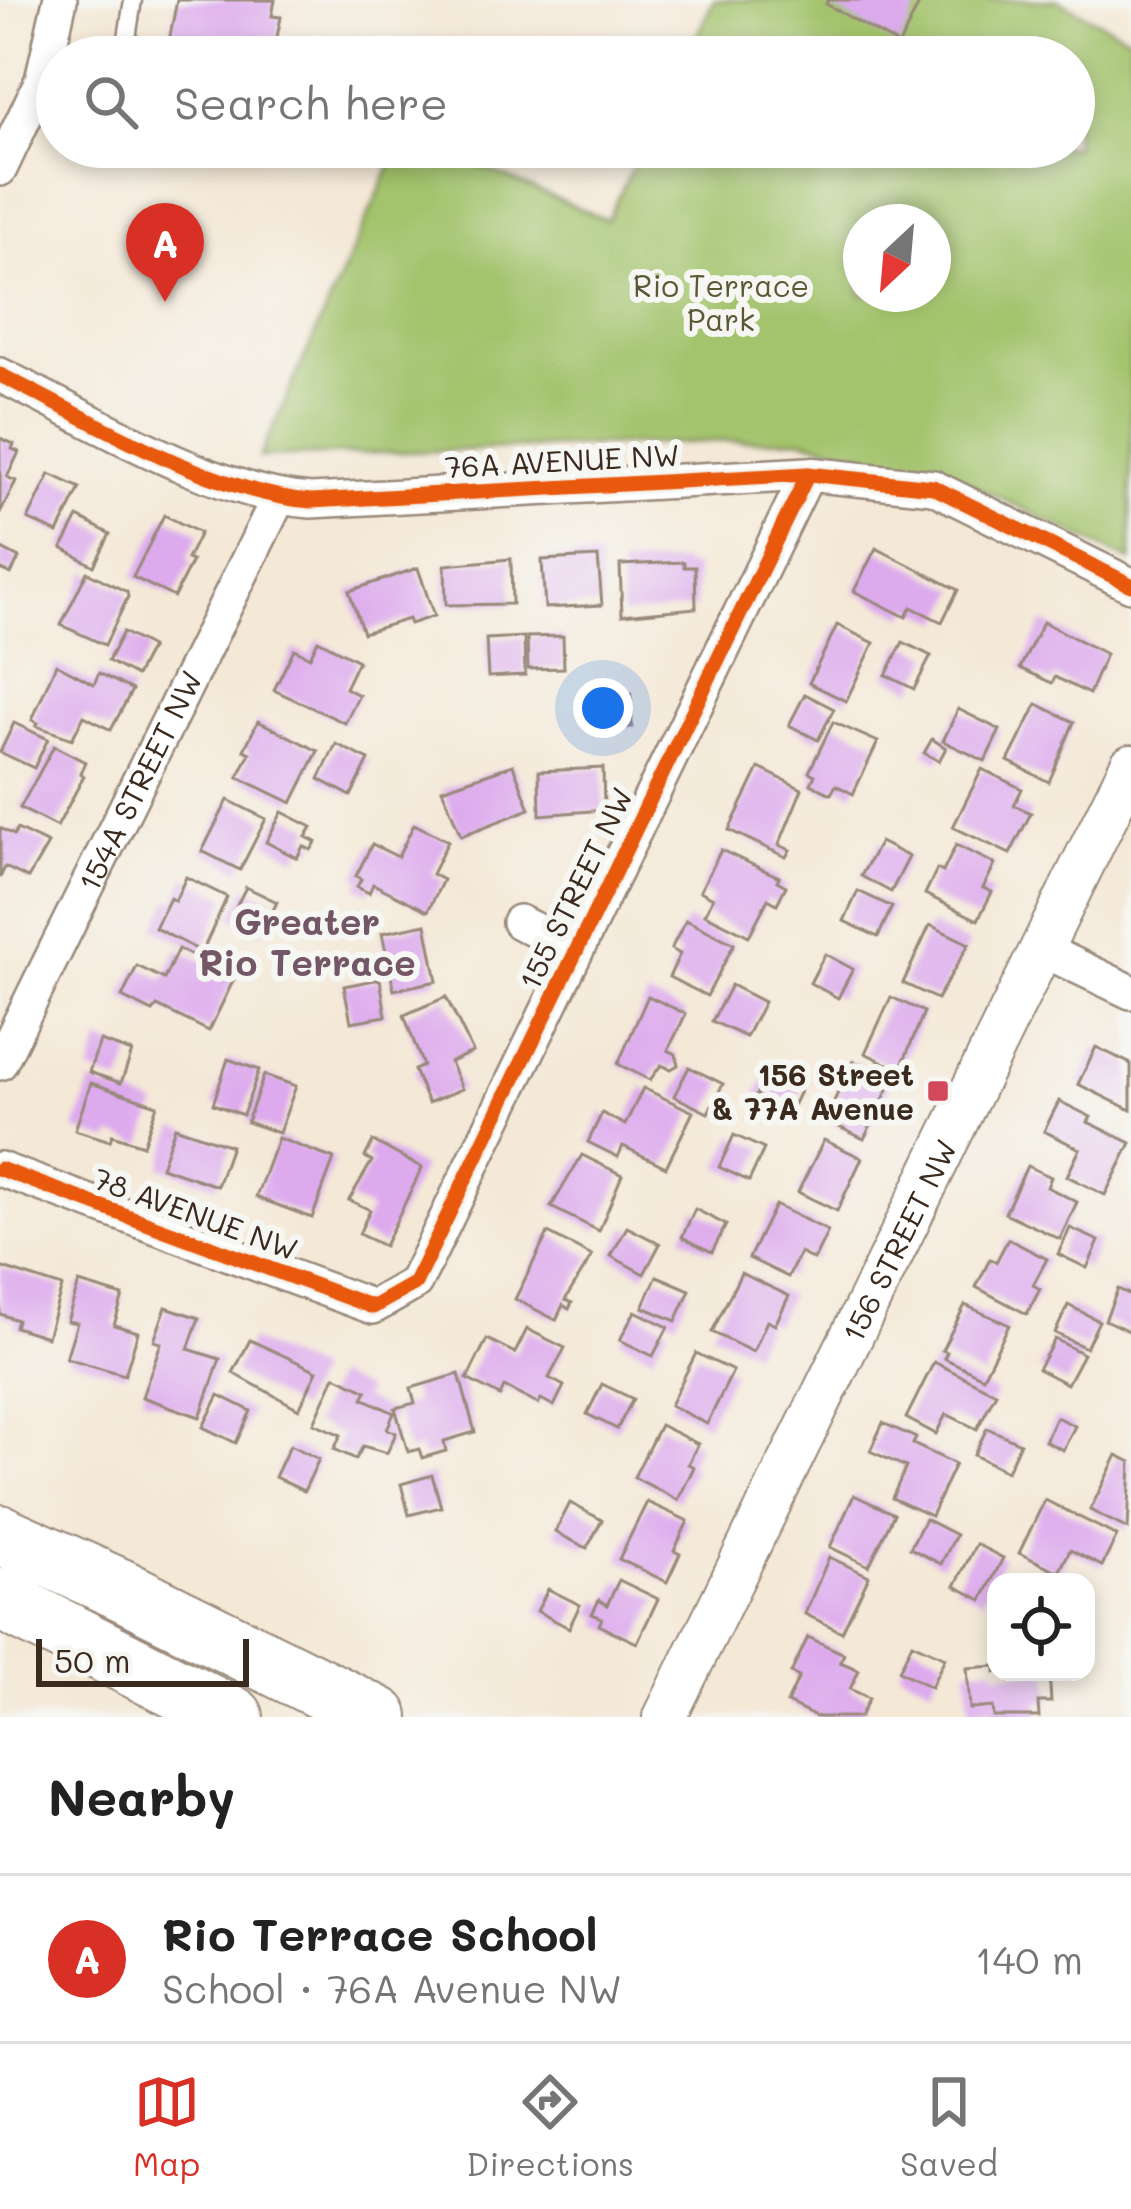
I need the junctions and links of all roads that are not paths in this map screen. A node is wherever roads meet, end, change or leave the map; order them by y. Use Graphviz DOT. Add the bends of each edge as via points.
graph roads {
  1 [pos="60,0"];
  2 [pos="133,0"];
  3 [pos="55,36"];
  4 [pos="127,36"];
  5 [pos="36,100"];
  6 [pos="0,169"];
  7 [pos="0,375"];
  8 [pos="808,474"];
  9 [pos="278,499"];
  10 [pos="1131,585"];
  11 [pos="1131,766"];
  12 [pos="519,922"];
  13 [pos="1041,949"];
  14 [pos="574,950"];
  15 [pos="1131,992"];
  16 [pos="0,1063"];
  17 [pos="0,1169"];
  18 [pos="373,1306"];
  19 [pos="0,1535"];
  20 [pos="0,1599"];
  21 [pos="669,1708"];
  22 [pos="233,1717"];
  23 [pos="378,1717"];
  1 -- 3 [label="street"];
  2 -- 4 [label="lane"];
  5 -- 6 [label="street"];
  7 -- 9 [label="street, 76A AVENUE NW" via="206,475"];
  8 -- 9 [label="street, 76A AVENUE NW"];
  8 -- 10 [label="street, 76A AVENUE NW" via="933,487"];
  8 -- 14 [label="street, 155 STREET NW"];
  9 -- 16 [label="street, 154A STREET NW"];
  11 -- 13 [label="street, 156 STREET NW"];
  12 -- 14 [label="street, 155 STREET NW"];
  13 -- 15 [label="street"];
  13 -- 21 [label="street, 156 STREET NW"];
  14 -- 18 [label="street, 155 STREET NW" via="416,1283"];
  17 -- 18 [label="street, 78 AVENUE NW"];
  19 -- 23 [label="highway"];
  20 -- 22 [label="highway"];
}
